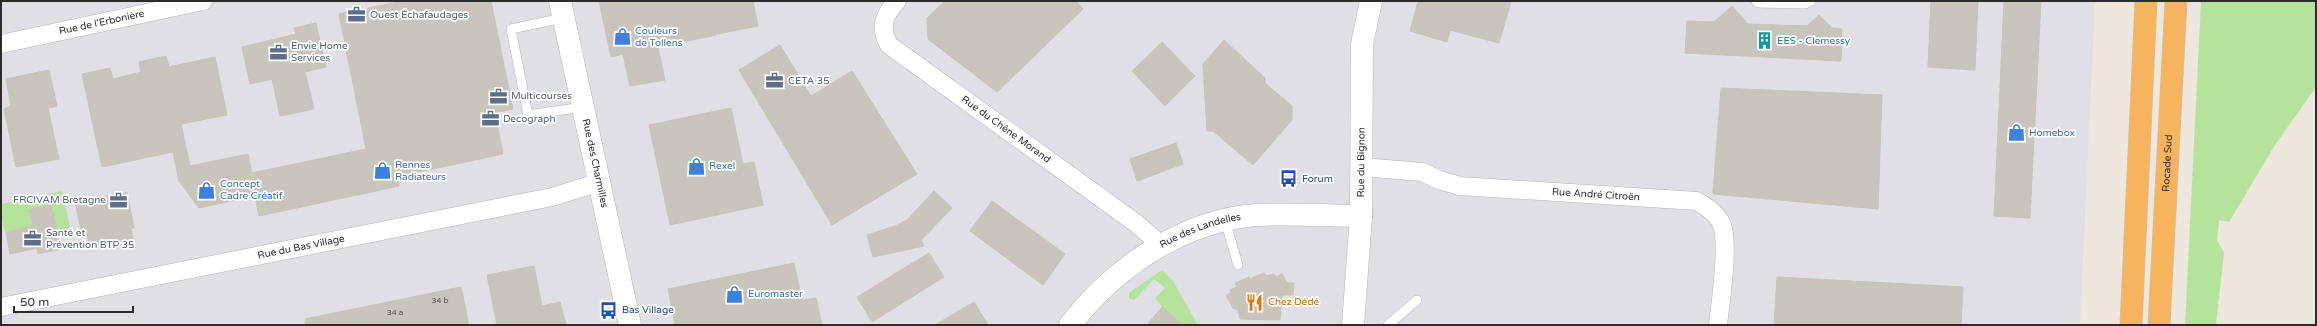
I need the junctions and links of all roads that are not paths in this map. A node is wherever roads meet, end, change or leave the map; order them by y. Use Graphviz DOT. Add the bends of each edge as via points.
graph roads {
  1 [pos="203,1"];
  2 [pos="897,1"];
  3 [pos="1371,1"];
  4 [pos="1756,1"];
  5 [pos="1811,1"];
  6 [pos="2146,1"];
  7 [pos="2176,1"];
  8 [pos="562,9"];
  9 [pos="1,44"];
  10 [pos="583,107"];
  11 [pos="1362,167"];
  12 [pos="600,182"];
  13 [pos="1361,216"];
  14 [pos="1225,220"];
  15 [pos="1161,245"];
  16 [pos="1238,265"];
  17 [pos="1417,300"];
  18 [pos="1,307"];
  19 [pos="630,325"];
  20 [pos="1070,325"];
  21 [pos="1353,325"];
  22 [pos="1388,325"];
  23 [pos="1718,325"];
  24 [pos="2131,325"];
  25 [pos="2159,325"];
  1 -- 9 [label="street, Rue de l'Erbonière"];
  2 -- 15 [label="street, Rue du Chêne Morand" via="889,10 882,30 889,45 1137,224"];
  3 -- 11 [label="street, Rue du Bignon" via="1362,44"];
  4 -- 5 [label="lane" via="1805,4"];
  6 -- 24 [label="highway"];
  7 -- 25 [label="highway, Rocade Sud"];
  8 -- 10 [label="street, Rue des Charmilles"];
  8 -- 10 [label="lane" via="511,29 528,115"];
  10 -- 12 [label="street, Rue des Charmilles"];
  11 -- 13 [label="street, Rue du Bignon"];
  11 -- 23 [label="street, Rue André Citroën" via="1422,172 1460,186 1697,201 1712,210 1721,222 1724,239 1724,271"];
  12 -- 18 [label="street, Rue du Bas Village" via="552,197"];
  12 -- 19 [label="street, Rue des Charmilles"];
  13 -- 14 [label="street, Rue des Landelles" via="1264,215"];
  13 -- 21 [label="street, Rue du Bignon"];
  14 -- 15 [label="street, Rue des Landelles" via="1201,227"];
  14 -- 16 [label="lane"];
  15 -- 20 [label="street, Rue des Landelles" via="1109,284"];
  17 -- 22 [label="lane"];
}
